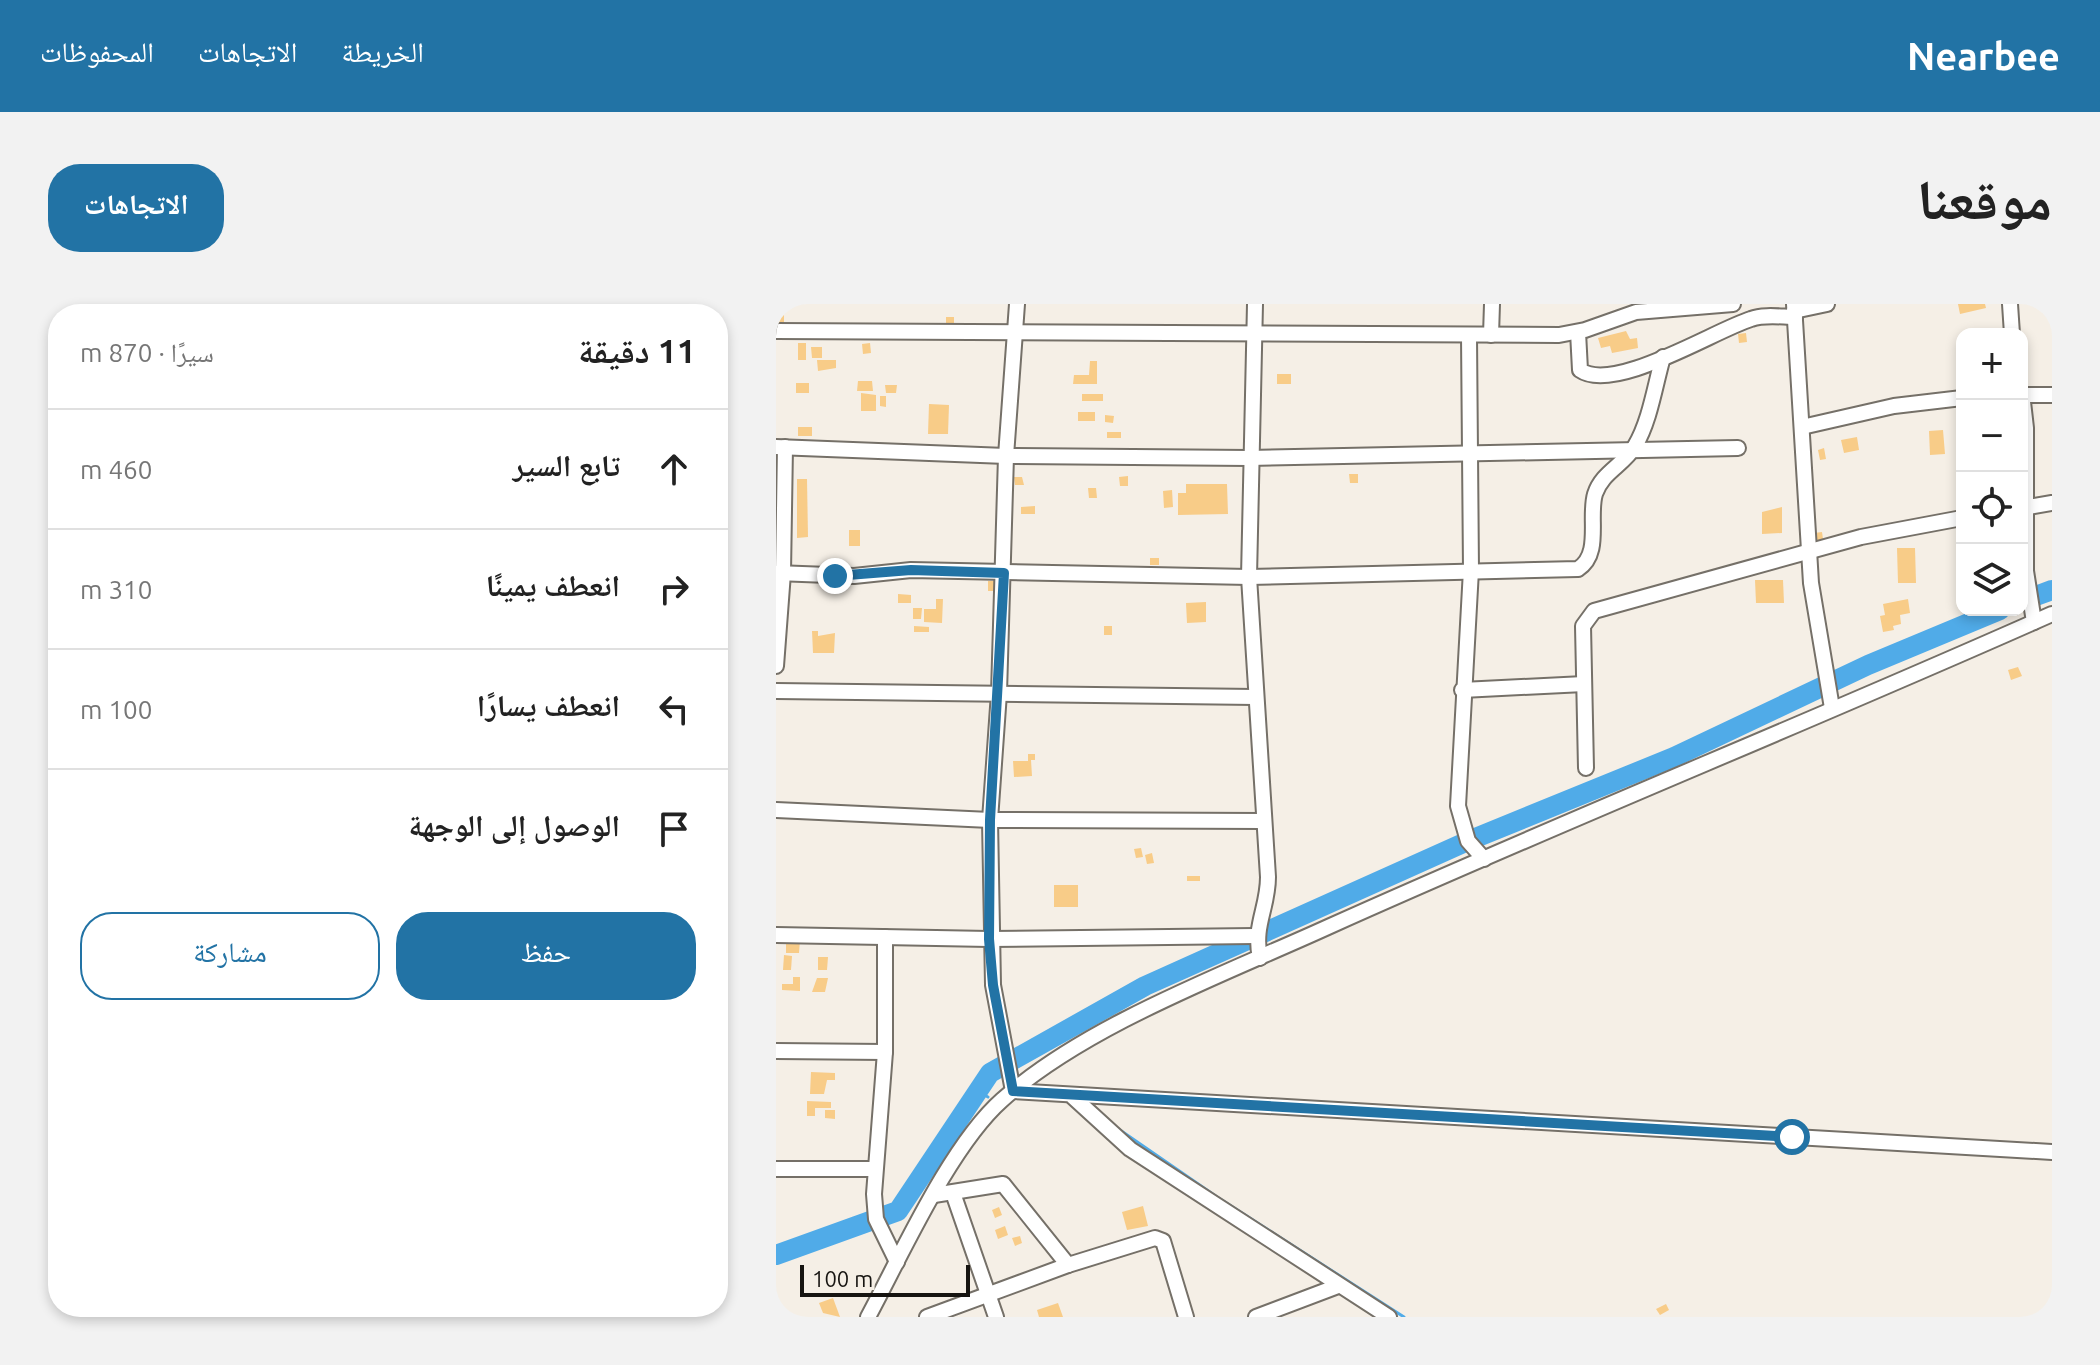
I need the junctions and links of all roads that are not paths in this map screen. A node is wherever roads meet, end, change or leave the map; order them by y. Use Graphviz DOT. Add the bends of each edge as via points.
graph roads {
  1 [pos="1017,304"];
  2 [pos="1255,304"];
  3 [pos="1492,304"];
  4 [pos="1733,304"];
  5 [pos="1827,304"];
  6 [pos="2010,304"];
  7 [pos="1794,311"];
  8 [pos="2012,328"];
  9 [pos="776,331"];
  10 [pos="1578,332"];
  11 [pos="1014,334"];
  12 [pos="1491,335"];
  13 [pos="1254,336"];
  14 [pos="1469,336"];
  15 [pos="1663,357"];
  16 [pos="2028,394"];
  17 [pos="2052,395"];
  18 [pos="1956,399"];
  19 [pos="2022,400"];
  20 [pos="1802,427"];
  21 [pos="780,447"];
  22 [pos="1738,448"];
  23 [pos="1633,450"];
  24 [pos="1006,456"];
  25 [pos="1468,456"];
  26 [pos="1249,458"];
  27 [pos="2023,472"];
  28 [pos="2052,503"];
  29 [pos="2028,507"];
  30 [pos="1956,519"];
  31 [pos="2025,544"];
  32 [pos="1809,552"];
  33 [pos="1471,570"];
  34 [pos="780,573"];
  35 [pos="1004,573"];
  36 [pos="1249,577"];
  37 [pos="2052,614"];
  38 [pos="2034,622"];
  39 [pos="776,666"];
  40 [pos="1584,684"];
  41 [pos="1462,690"];
  42 [pos="776,691"];
  43 [pos="999,693"];
  44 [pos="1255,697"];
  45 [pos="1832,708"];
  46 [pos="1586,768"];
  47 [pos="776,810"];
  48 [pos="990,820"];
  49 [pos="1264,821"];
  50 [pos="1484,859"];
  51 [pos="776,935"];
  52 [pos="1255,936"];
  53 [pos="885,937"];
  54 [pos="989,939"];
  55 [pos="1260,958"];
  56 [pos="776,1051"];
  57 [pos="885,1052"];
  58 [pos="1013,1091"];
  59 [pos="1073,1097"];
  60 [pos="2052,1152"];
  61 [pos="776,1169"];
  62 [pos="874,1169"];
  63 [pos="953,1193"];
  64 [pos="934,1195"];
  65 [pos="897,1262"];
  66 [pos="1068,1265"];
  67 [pos="1338,1286"];
  68 [pos="989,1295"];
  69 [pos="868,1317"];
  70 [pos="927,1317"];
  71 [pos="996,1317"];
  72 [pos="1186,1317"];
  73 [pos="1256,1317"];
  74 [pos="1389,1317"];
  1 -- 11 [label="street"];
  2 -- 13 [label="street"];
  3 -- 12 [label="street"];
  4 -- 10 [label="street" via="1636,312"];
  5 -- 7 [label="street"];
  6 -- 8 [label="street"];
  7 -- 15 [label="street" via="1751,318"];
  7 -- 20 [label="street"];
  9 -- 11 [label="street"];
  10 -- 12 [label="street"];
  10 -- 15 [label="street" via="1578,362 1586,374 1621,372"];
  11 -- 13 [label="street"];
  11 -- 24 [label="street"];
  12 -- 14 [label="street"];
  13 -- 14 [label="street"];
  13 -- 26 [label="street"];
  14 -- 25 [label="street"];
  15 -- 23 [label="street"];
  16 -- 17 [label="street"];
  18 -- 20 [label="street" via="1894,406"];
  19 -- 27 [label="street"];
  20 -- 32 [label="street"];
  21 -- 24 [label="street"];
  21 -- 34 [label="street"];
  22 -- 23 [label="street"];
  23 -- 25 [label="street"];
  23 -- 33 [label="street" via="1598,486 1591,553 1584,566"];
  24 -- 26 [label="street"];
  24 -- 35 [label="street"];
  25 -- 26 [label="street"];
  25 -- 33 [label="street"];
  26 -- 36 [label="street"];
  28 -- 29 [label="street"];
  30 -- 32 [label="street"];
  31 -- 38 [label="street"];
  32 -- 40 [label="street" via="1594,611 1583,626"];
  32 -- 45 [label="street"];
  33 -- 36 [label="street"];
  33 -- 41 [label="street"];
  34 -- 35 [label="street"];
  34 -- 39 [label="street"];
  35 -- 36 [label="street"];
  35 -- 43 [label="street"];
  36 -- 44 [label="street"];
  37 -- 38 [label="street"];
  38 -- 45 [label="street"];
  40 -- 41 [label="street"];
  40 -- 46 [label="street"];
  41 -- 50 [label="street" via="1458,806 1468,841"];
  42 -- 43 [label="street"];
  43 -- 44 [label="street"];
  43 -- 48 [label="street"];
  44 -- 49 [label="street"];
  45 -- 50 [label="street"];
  47 -- 48 [label="street"];
  48 -- 49 [label="street"];
  48 -- 54 [label="street"];
  49 -- 52 [label="street" via="1268,897"];
  50 -- 55 [label="street"];
  51 -- 53 [label="street"];
  52 -- 54 [label="street"];
  52 -- 55 [label="street"];
  53 -- 54 [label="street"];
  53 -- 57 [label="street"];
  54 -- 58 [label="street"];
  55 -- 58 [label="street" via="1129,1019 1052,1062"];
  56 -- 57 [label="street"];
  57 -- 62 [label="street"];
  58 -- 59 [label="street"];
  58 -- 64 [label="street" via="986,1117"];
  59 -- 60 [label="street"];
  59 -- 67 [label="street" via="1130,1149"];
  61 -- 62 [label="street"];
  62 -- 65 [label="street" via="876,1219"];
  63 -- 64 [label="street"];
  63 -- 66 [label="street" via="1003,1184"];
  63 -- 68 [label="street"];
  64 -- 65 [label="street"];
  65 -- 69 [label="street"];
  66 -- 68 [label="street"];
  66 -- 72 [label="street" via="1160,1238"];
  67 -- 73 [label="street"];
  67 -- 74 [label="street"];
  68 -- 70 [label="street"];
  68 -- 71 [label="street"];
}
